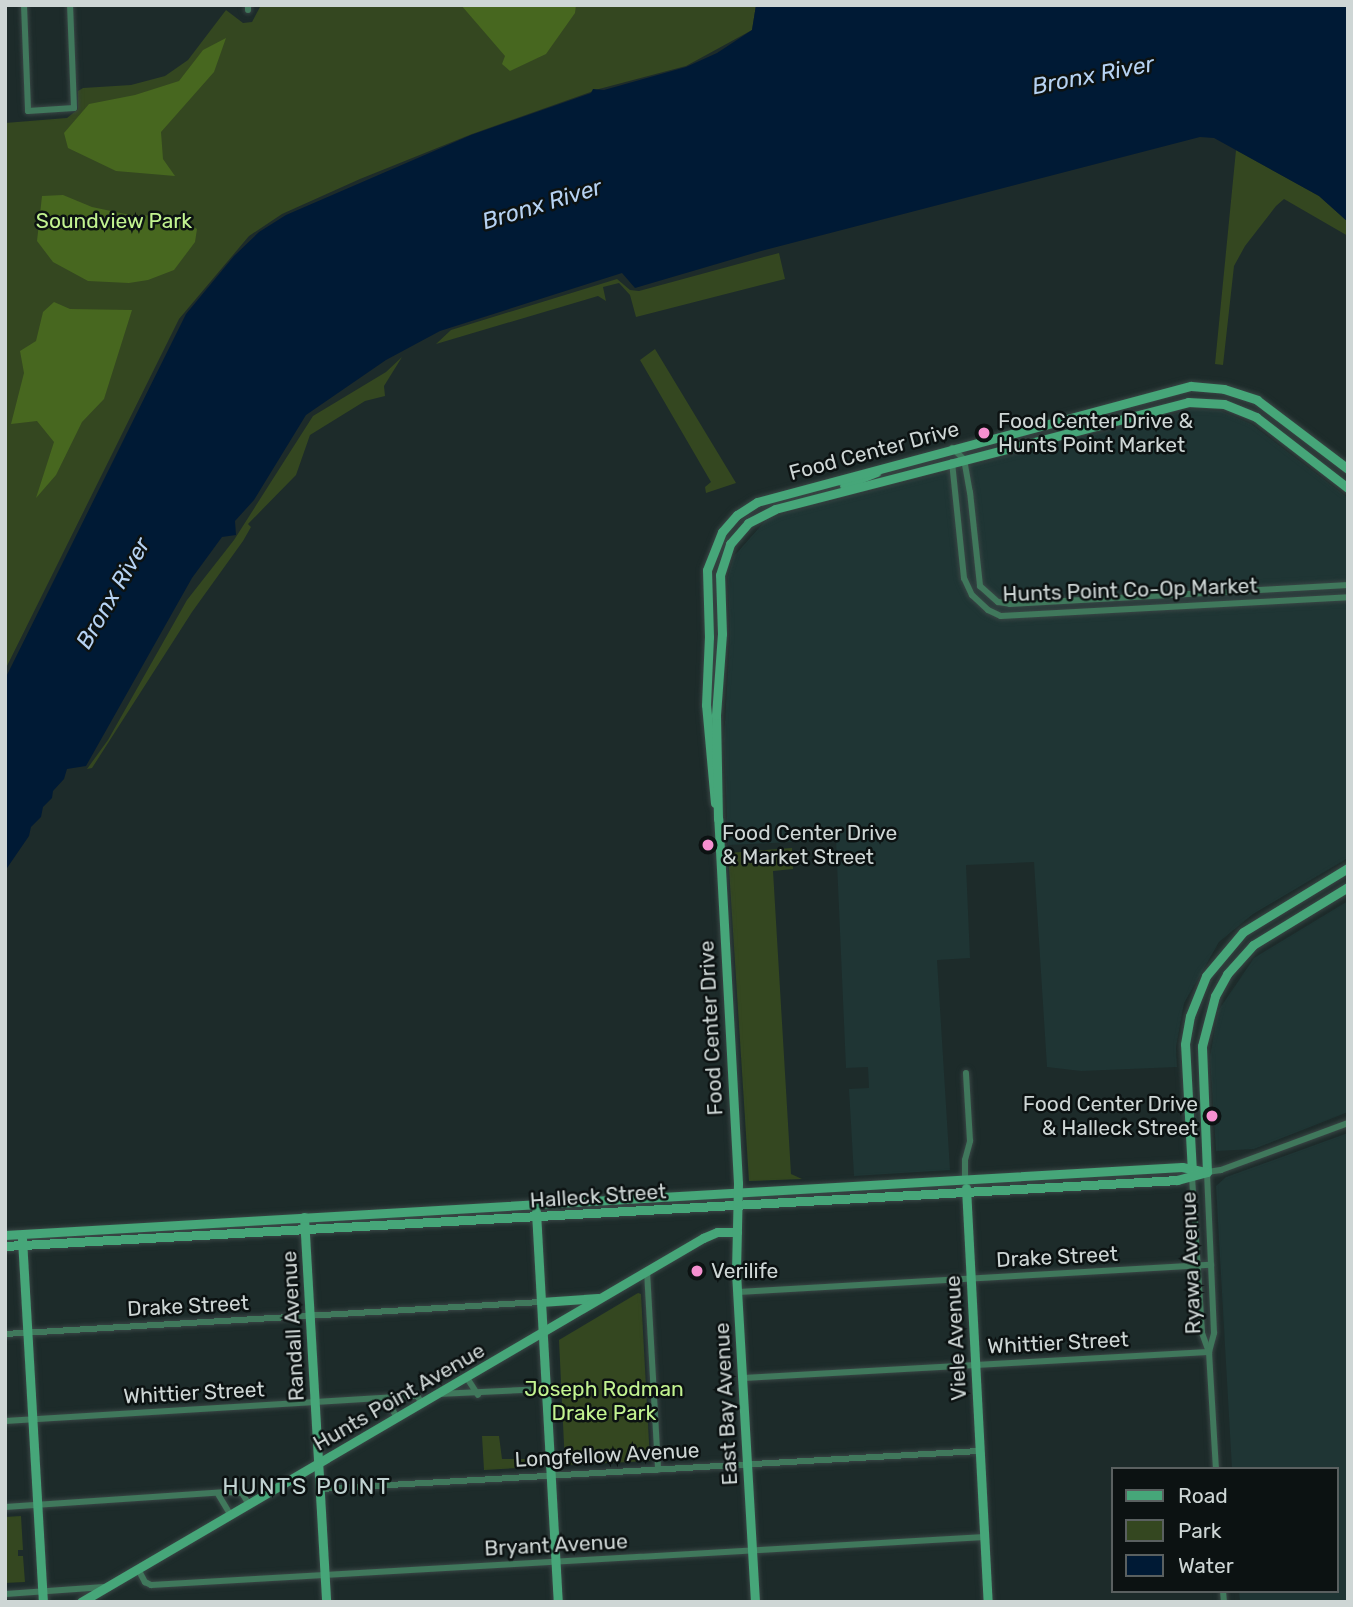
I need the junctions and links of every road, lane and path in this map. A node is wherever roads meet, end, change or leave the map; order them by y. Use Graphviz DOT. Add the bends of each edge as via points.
graph roads {
  1 [pos="24,5"];
  2 [pos="70,5"];
  3 [pos="952,448"];
  4 [pos="964,459"];
  5 [pos="951,462"];
  6 [pos="890,465"];
  7 [pos="1348,469"];
  8 [pos="1348,488"];
  9 [pos="814,498"];
  10 [pos="1348,585"];
  11 [pos="1348,597"];
  12 [pos="718,819"];
  13 [pos="1348,871"];
  14 [pos="1348,887"];
  15 [pos="966,1073"];
  16 [pos="1348,1123"];
  17 [pos="1206,1172"];
  18 [pos="1192,1173"];
  19 [pos="965,1180"];
  20 [pos="738,1193"];
  21 [pos="966,1193"];
  22 [pos="535,1205"];
  23 [pos="737,1205"];
  24 [pos="304,1217"];
  25 [pos="536,1218"];
  26 [pos="305,1230"];
  27 [pos="737,1232"];
  28 [pos="22,1234"];
  29 [pos="5,1235"];
  30 [pos="22,1245"];
  31 [pos="5,1246"];
  32 [pos="1211,1265"];
  33 [pos="1198,1266"];
  34 [pos="647,1271"];
  35 [pos="970,1280"];
  36 [pos="737,1292"];
  37 [pos="598,1298"];
  38 [pos="541,1302"];
  39 [pos="310,1317"];
  40 [pos="28,1333"];
  41 [pos="5,1334"];
  42 [pos="543,1334"];
  43 [pos="1209,1352"];
  44 [pos="975,1365"];
  45 [pos="467,1378"];
  46 [pos="742,1378"];
  47 [pos="546,1389"];
  48 [pos="438,1394"];
  49 [pos="478,1395"];
  50 [pos="386,1398"];
  51 [pos="315,1404"];
  52 [pos="422,1404"];
  53 [pos="397,1418"];
  54 [pos="33,1420"];
  55 [pos="5,1421"];
  56 [pos="980,1451"];
  57 [pos="318,1464"];
  58 [pos="747,1465"];
  59 [pos="1216,1467"];
  60 [pos="658,1470"];
  61 [pos="551,1476"];
  62 [pos="320,1489"];
  63 [pos="218,1494"];
  64 [pos="248,1503"];
  65 [pos="38,1506"];
  66 [pos="5,1507"];
  67 [pos="230,1514"];
  68 [pos="985,1537"];
  69 [pos="752,1551"];
  70 [pos="556,1562"];
  71 [pos="138,1569"];
  72 [pos="325,1576"];
  73 [pos="109,1586"];
  74 [pos="5,1594"];
  75 [pos="43,1597"];
  76 [pos="81,1602"];
  77 [pos="326,1602"];
  78 [pos="558,1602"];
  79 [pos="755,1602"];
  80 [pos="988,1602"];
  1 -- 2 [label="street" via="28,111 74,108"];
  3 -- 4 [label="street"];
  3 -- 6 [label="main road, Food Center Drive"];
  3 -- 7 [label="main road, Food Center Drive" via="1171,389 1199,386 1232,391 1264,405"];
  4 -- 5 [label="main road, Food Center Drive"];
  4 -- 8 [label="main road, Food Center Drive" via="1200,401 1235,407 1256,417"];
  4 -- 10 [label="street, Hunts Point Co-Op Market" via="980,586 998,602"];
  5 -- 9 [label="main road, Food Center Drive"];
  5 -- 11 [label="street, Hunts Point Co-Op Market" via="964,578 972,595 1001,616"];
  6 -- 9 [label="main road"];
  6 -- 12 [label="main road, Food Center Drive" via="757,502 732,520 714,547 706,578 706,705"];
  9 -- 12 [label="main road, Food Center Drive" via="754,518 736,536 723,559 716,722"];
  12 -- 20 [label="main road, Food Center Drive"];
  13 -- 18 [label="main road" via="1243,932 1214,964 1200,989 1185,1044"];
  14 -- 17 [label="main road" via="1253,945 1214,996 1202,1046"];
  15 -- 19 [label="street, Viele Avenue" via="970,1140"];
  16 -- 17 [label="street"];
  17 -- 18 [label="main road"];
  17 -- 32 [label="street, Ryawa Avenue"];
  18 -- 19 [label="main road, Halleck Street"];
  18 -- 21 [label="main road, Halleck Street"];
  18 -- 33 [label="street, Ryawa Avenue"];
  19 -- 20 [label="main road, Halleck Street"];
  19 -- 21 [label="main road, Viele Avenue"];
  20 -- 22 [label="main road, Halleck Street"];
  20 -- 23 [label="main road, Food Center Drive"];
  21 -- 23 [label="main road, Halleck Street"];
  21 -- 35 [label="main road, Viele Avenue"];
  22 -- 24 [label="main road, Halleck Street"];
  22 -- 25 [label="main road"];
  23 -- 25 [label="main road, Halleck Street"];
  23 -- 27 [label="main road, East Bay Avenue"];
  24 -- 26 [label="main road, Randall Avenue"];
  24 -- 28 [label="main road, Halleck Street"];
  25 -- 26 [label="main road, Halleck Street"];
  25 -- 38 [label="main road"];
  26 -- 30 [label="main road, Halleck Street"];
  26 -- 39 [label="main road, Randall Avenue"];
  27 -- 34 [label="main road, Hunts Point Avenue" via="703,1238"];
  27 -- 36 [label="main road, East Bay Avenue"];
  28 -- 29 [label="main road, Halleck Street"];
  28 -- 30 [label="main road"];
  30 -- 31 [label="main road, Halleck Street"];
  30 -- 40 [label="main road"];
  32 -- 33 [label="street, Drake Street"];
  32 -- 43 [label="street, Ryawa Avenue" via="1214,1333"];
  33 -- 35 [label="street, Drake Street"];
  33 -- 43 [label="street, Ryawa Avenue" via="1202,1333"];
  34 -- 37 [label="main road, Hunts Point Avenue"];
  34 -- 60 [label="street"];
  35 -- 36 [label="street, Drake Street"];
  35 -- 44 [label="main road, Viele Avenue"];
  36 -- 46 [label="main road, East Bay Avenue"];
  37 -- 38 [label="main road"];
  37 -- 42 [label="main road, Hunts Point Avenue"];
  38 -- 39 [label="street, Drake Street"];
  38 -- 42 [label="main road"];
  39 -- 40 [label="street, Drake Street"];
  39 -- 51 [label="main road, Randall Avenue"];
  40 -- 41 [label="street, Drake Street"];
  40 -- 54 [label="main road"];
  42 -- 45 [label="main road, Hunts Point Avenue"];
  42 -- 47 [label="main road"];
  43 -- 44 [label="street, Whittier Street"];
  43 -- 59 [label="street, Ryawa Avenue"];
  44 -- 46 [label="street, Whittier Street"];
  44 -- 56 [label="main road, Viele Avenue"];
  45 -- 48 [label="main road, Hunts Point Avenue"];
  45 -- 49 [label="street"];
  46 -- 58 [label="main road, East Bay Avenue"];
  47 -- 49 [label="street"];
  47 -- 61 [label="main road"];
  48 -- 49 [label="street"];
  48 -- 52 [label="main road, Hunts Point Avenue"];
  50 -- 51 [label="street, Whittier Street"];
  50 -- 52 [label="street, Whittier Street" via="417,1396"];
  50 -- 53 [label="street"];
  51 -- 54 [label="street, Whittier Street"];
  51 -- 57 [label="main road, Randall Avenue"];
  52 -- 53 [label="main road, Hunts Point Avenue"];
  53 -- 57 [label="main road, Hunts Point Avenue"];
  54 -- 55 [label="street, Whittier Street"];
  54 -- 65 [label="main road"];
  56 -- 58 [label="street, Longfellow Avenue"];
  56 -- 68 [label="main road, Viele Avenue"];
  57 -- 62 [label="main road, Randall Avenue"];
  57 -- 64 [label="main road, Hunts Point Avenue"];
  58 -- 60 [label="street, Longfellow Avenue"];
  58 -- 69 [label="main road, East Bay Avenue"];
  60 -- 61 [label="street, Longfellow Avenue"];
  61 -- 62 [label="street, Longfellow Avenue"];
  61 -- 70 [label="main road"];
  62 -- 72 [label="main road, Randall Avenue"];
  63 -- 64 [label="street" via="242,1493"];
  63 -- 65 [label="street"];
  63 -- 67 [label="street"];
  64 -- 67 [label="main road, Hunts Point Avenue"];
  65 -- 66 [label="street"];
  65 -- 75 [label="main road"];
  67 -- 71 [label="main road, Hunts Point Avenue"];
  68 -- 69 [label="street, Bryant Avenue"];
  68 -- 80 [label="main road, Viele Avenue"];
  69 -- 70 [label="street, Bryant Avenue"];
  69 -- 79 [label="main road, East Bay Avenue"];
  70 -- 72 [label="street, Bryant Avenue"];
  70 -- 78 [label="main road"];
  71 -- 72 [label="street, Bryant Avenue" via="150,1585"];
  71 -- 73 [label="main road, Hunts Point Avenue"];
  72 -- 77 [label="main road, Randall Avenue"];
  73 -- 75 [label="street"];
  73 -- 76 [label="main road, Hunts Point Avenue"];
  74 -- 75 [label="street"];
}
